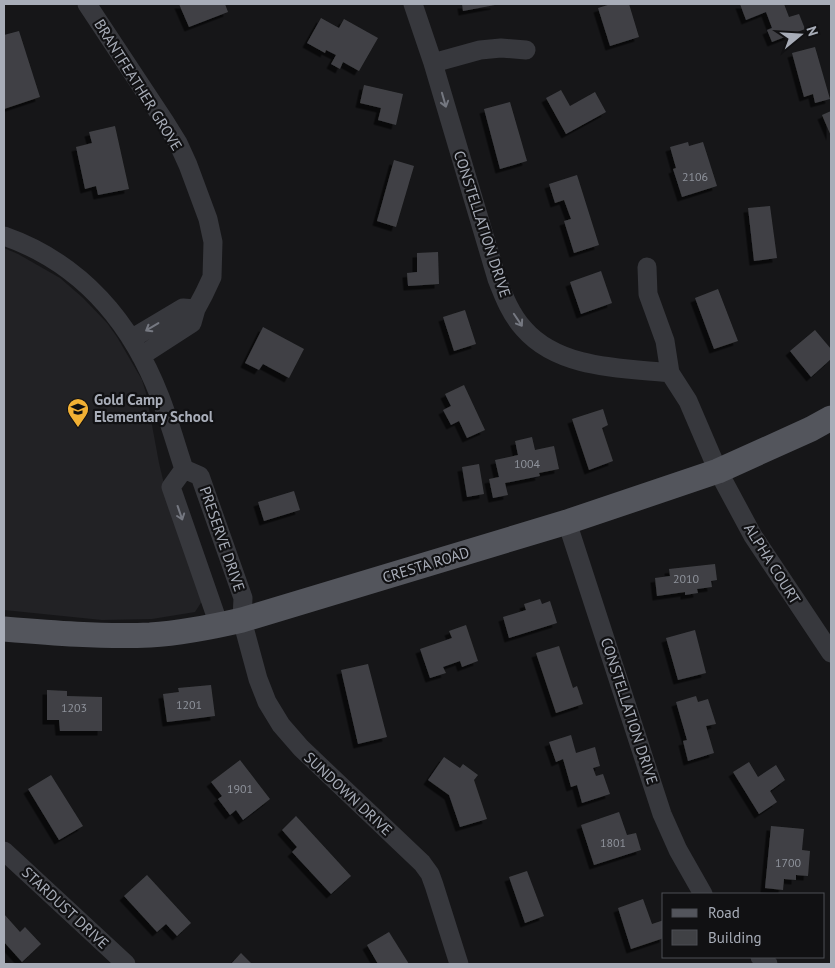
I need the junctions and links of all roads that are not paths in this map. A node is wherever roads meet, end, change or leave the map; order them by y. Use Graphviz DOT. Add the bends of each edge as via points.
graph roads {
  1 [pos="87,4"];
  2 [pos="413,4"];
  3 [pos="526,50"];
  4 [pos="433,63"];
  5 [pos="4,236"];
  6 [pos="647,267"];
  7 [pos="196,309"];
  8 [pos="131,340"];
  9 [pos="141,356"];
  10 [pos="670,373"];
  11 [pos="831,418"];
  12 [pos="184,469"];
  13 [pos="718,471"];
  14 [pos="568,522"];
  15 [pos="225,548"];
  16 [pos="196,558"];
  17 [pos="230,623"];
  18 [pos="4,629"];
  19 [pos="831,654"];
  20 [pos="4,851"];
  21 [pos="702,893"];
  22 [pos="126,964"];
  23 [pos="458,964"];
  1 -- 7 [label="street, BRANTFEATHER GROVE" via="166,122 181,150 208,219 213,242 212,276"];
  2 -- 4 [label="street, CONSTELLATION DRIVE"];
  3 -- 4 [label="street" via="480,50"];
  4 -- 10 [label="street, CONSTELLATION DRIVE, one-way" via="497,279 506,302 524,329 552,352 569,358"];
  5 -- 8 [label="street" via="56,261 90,287 117,316"];
  6 -- 10 [label="street" via="648,294 665,341"];
  7 -- 8 [label="street, one-way" via="183,308"];
  7 -- 9 [label="street, BRANTFEATHER GROVE" via="192,323"];
  8 -- 9 [label="street"];
  9 -- 12 [label="street" via="161,398"];
  10 -- 13 [label="street" via="688,401"];
  11 -- 13 [label="main road, CRESTA ROAD"];
  12 -- 15 [label="street, PRESERVE DRIVE" via="200,476"];
  12 -- 16 [label="street, PRESERVE DRIVE, one-way" via="172,487"];
  13 -- 14 [label="main road, CRESTA ROAD"];
  13 -- 19 [label="street, ALPHA COURT" via="766,557"];
  14 -- 17 [label="main road, CRESTA ROAD"];
  14 -- 21 [label="street, CONSTELLATION DRIVE" via="662,814"];
  15 -- 16 [label="street"];
  15 -- 17 [label="street, PRESERVE DRIVE" via="243,598"];
  16 -- 17 [label="street, PRESERVE DRIVE"];
  17 -- 18 [label="main road, CRESTA ROAD" via="150,635"];
  17 -- 23 [label="street, SUNDOWN DRIVE" via="281,725 430,874"];
  20 -- 22 [label="street, STARDUST DRIVE"];
}
